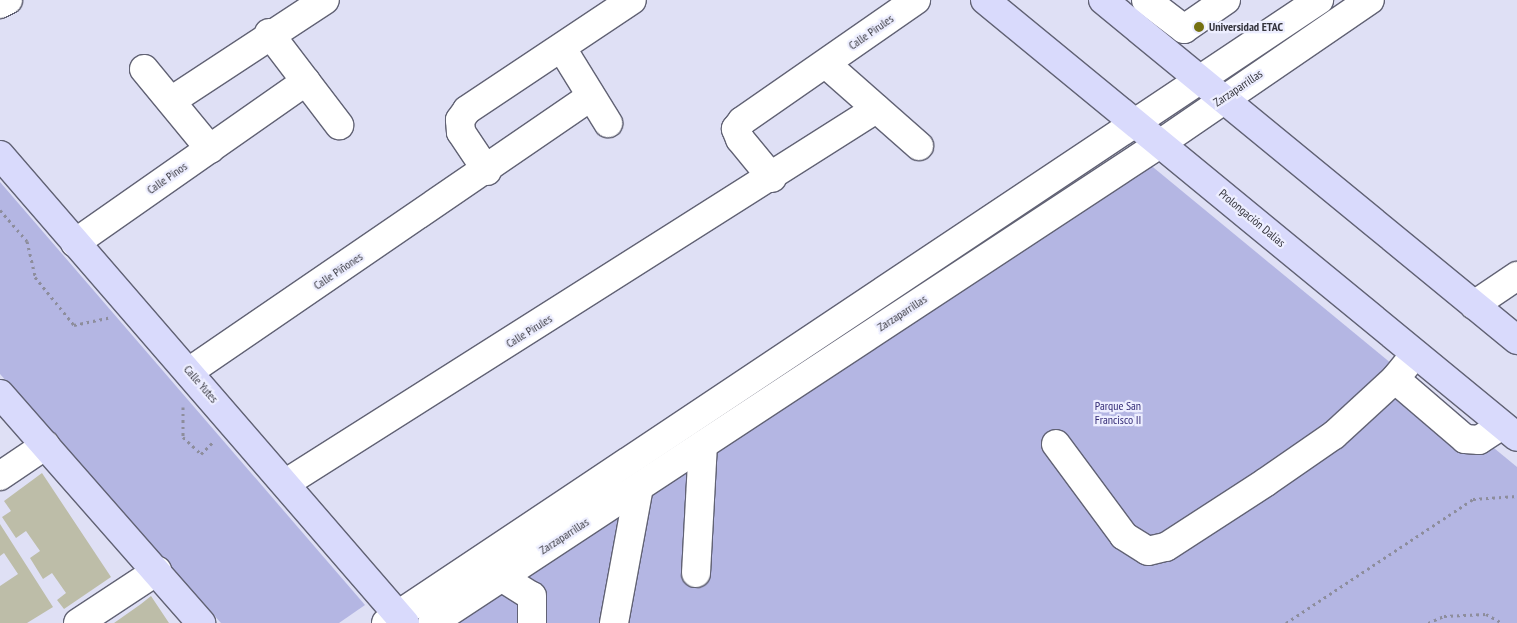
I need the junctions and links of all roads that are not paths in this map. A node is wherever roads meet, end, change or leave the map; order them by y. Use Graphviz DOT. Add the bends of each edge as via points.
graph roads {
  1 [pos="8,0"];
  2 [pos="325,0"];
  3 [pos="632,0"];
  4 [pos="916,0"];
  5 [pos="985,0"];
  6 [pos="1104,0"];
  7 [pos="1146,0"];
  8 [pos="1226,0"];
  9 [pos="1319,0"];
  10 [pos="1370,0"];
  11 [pos="0,4"];
  12 [pos="269,33"];
  13 [pos="563,50"];
  14 [pos="826,64"];
  15 [pos="144,69"];
  16 [pos="1199,80"];
  17 [pos="306,81"];
  18 [pos="591,96"];
  19 [pos="1221,98"];
  20 [pos="171,101"];
  21 [pos="876,109"];
  22 [pos="1134,121"];
  23 [pos="608,123"];
  24 [pos="339,125"];
  25 [pos="1161,143"];
  26 [pos="919,146"];
  27 [pos="210,149"];
  28 [pos="0,155"];
  29 [pos="487,171"];
  30 [pos="772,178"];
  31 [pos="75,243"];
  32 [pos="1517,276"];
  33 [pos="1474,305"];
  34 [pos="1517,340"];
  35 [pos="1415,353"];
  36 [pos="190,371"];
  37 [pos="1395,379"];
  38 [pos="0,394"];
  39 [pos="1510,431"];
  40 [pos="703,444"];
  41 [pos="1056,444"];
  42 [pos="46,445"];
  43 [pos="0,476"];
  44 [pos="286,483"];
  45 [pos="640,487"];
  46 [pos="157,571"];
  47 [pos="696,573"];
  48 [pos="501,577"];
  49 [pos="396,620"];
  50 [pos="78,623"];
  51 [pos="201,623"];
  52 [pos="432,623"];
  53 [pos="532,623"];
  54 [pos="614,623"];
  1 -- 11 [label="street"];
  2 -- 12 [label="street"];
  3 -- 13 [label="street"];
  4 -- 14 [label="street, Calle Pirules"];
  5 -- 22 [label="main road, Prolongación Dalias"];
  6 -- 16 [label="main road"];
  7 -- 8 [label="street" via="1184,29"];
  9 -- 16 [label="street"];
  10 -- 19 [label="street, Zarzaparrillas"];
  12 -- 17 [label="street"];
  12 -- 20 [label="street"];
  13 -- 18 [label="street"];
  13 -- 29 [label="street" via="467,110 460,120 461,132"];
  14 -- 21 [label="street"];
  14 -- 30 [label="street, Calle Pirules" via="736,129"];
  15 -- 20 [label="street"];
  16 -- 19 [label="main road"];
  16 -- 22 [label="street"];
  17 -- 24 [label="street"];
  17 -- 27 [label="street, Calle Pinos"];
  18 -- 23 [label="street"];
  18 -- 29 [label="street, Calle Piñones"];
  19 -- 25 [label="street, Zarzaparrillas"];
  19 -- 33 [label="main road"];
  20 -- 27 [label="street"];
  21 -- 26 [label="street"];
  21 -- 30 [label="street, Calle Pirules"];
  22 -- 25 [label="main road, Prolongación Dalias"];
  22 -- 49 [label="street"];
  25 -- 35 [label="main road, Prolongación Dalias"];
  25 -- 40 [label="street, Zarzaparrillas"];
  27 -- 31 [label="street, Calle Pinos"];
  28 -- 31 [label="main road, Calle Yutes"];
  29 -- 36 [label="street, Calle Piñones"];
  30 -- 44 [label="street, Calle Pirules"];
  31 -- 36 [label="main road, Calle Yutes"];
  32 -- 33 [label="street"];
  33 -- 34 [label="main road"];
  35 -- 37 [label="street"];
  35 -- 39 [label="main road, Prolongación Dalias"];
  36 -- 44 [label="main road, Calle Yutes"];
  37 -- 39 [label="street" via="1465,439 1478,440"];
  37 -- 41 [label="street" via="1334,435 1166,547 1148,551 1124,536"];
  38 -- 42 [label="main road"];
  40 -- 45 [label="street, Zarzaparrillas"];
  40 -- 47 [label="street"];
  42 -- 43 [label="street"];
  42 -- 46 [label="main road"];
  44 -- 49 [label="main road, Calle Yutes"];
  45 -- 48 [label="street, Zarzaparrillas"];
  45 -- 54 [label="street"];
  46 -- 50 [label="street"];
  46 -- 51 [label="main road"];
  48 -- 52 [label="street, Zarzaparrillas"];
  48 -- 53 [label="street" via="532,596"];
}
